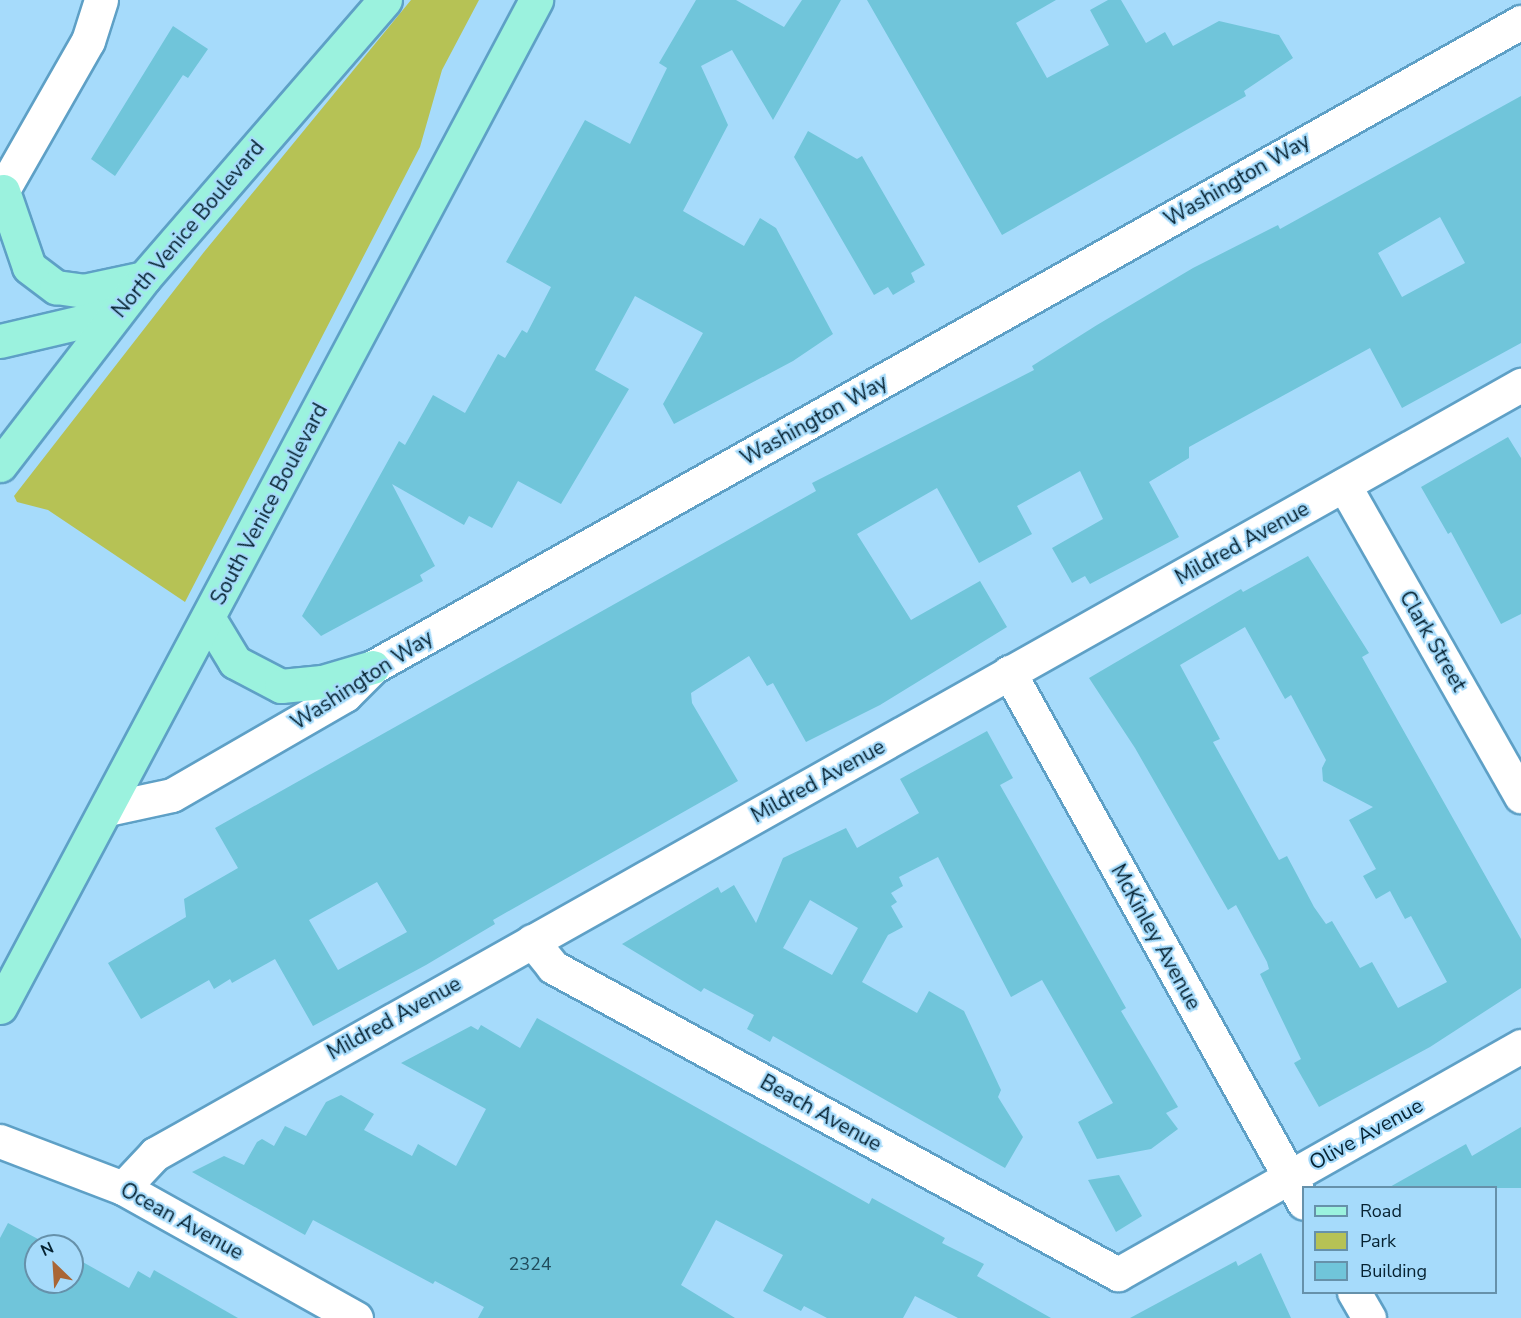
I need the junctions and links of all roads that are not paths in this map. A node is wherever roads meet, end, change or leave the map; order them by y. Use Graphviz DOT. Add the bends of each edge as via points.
graph roads {
  1 [pos="101,0"];
  2 [pos="385,0"];
  3 [pos="536,0"];
  4 [pos="1521,22"];
  5 [pos="1,193"];
  6 [pos="144,278"];
  7 [pos="116,314"];
  8 [pos="0,341"];
  9 [pos="1521,385"];
  10 [pos="0,465"];
  11 [pos="1344,485"];
  12 [pos="209,619"];
  13 [pos="373,667"];
  14 [pos="1009,672"];
  15 [pos="1521,796"];
  16 [pos="107,809"];
  17 [pos="532,941"];
  18 [pos="0,1007"];
  19 [pos="1521,1046"];
  20 [pos="0,1141"];
  21 [pos="1302,1186"];
  22 [pos="123,1188"];
  23 [pos="1296,1190"];
  24 [pos="1118,1274"];
  25 [pos="1355,1294"];
  26 [pos="312,1308"];
  27 [pos="356,1318"];
  28 [pos="1369,1318"];
  1 -- 5 [label="street" via="88,41"];
  2 -- 6 [label="main road, North Venice Boulevard"];
  3 -- 12 [label="main road, South Venice Boulevard"];
  4 -- 13 [label="street, Washington Way"];
  5 -- 6 [label="main road" via="29,267 56,287 84,291"];
  6 -- 7 [label="main road, North Venice Boulevard"];
  7 -- 8 [label="main road"];
  7 -- 10 [label="main road, North Venice Boulevard"];
  9 -- 11 [label="street, Mildred Avenue"];
  11 -- 14 [label="street, Mildred Avenue"];
  11 -- 15 [label="street, Clark Street"];
  12 -- 13 [label="main road" via="235,662 281,686 322,682"];
  12 -- 16 [label="main road, South Venice Boulevard"];
  13 -- 16 [label="street, Washington Way" via="345,695 172,795"];
  14 -- 17 [label="street, Mildred Avenue"];
  14 -- 23 [label="street, McKinley Avenue"];
  16 -- 18 [label="main road, South Venice Boulevard"];
  17 -- 22 [label="street, Mildred Avenue" via="155,1154"];
  17 -- 24 [label="street, Beach Avenue" via="553,968"];
  19 -- 21 [label="street, Olive Avenue"];
  20 -- 22 [label="street, Ocean Avenue"];
  22 -- 26 [label="street, Ocean Avenue"];
  23 -- 24 [label="street, Olive Avenue"];
  25 -- 28 [label="street"];
  26 -- 27 [label="street, Ocean Avenue"];
}
